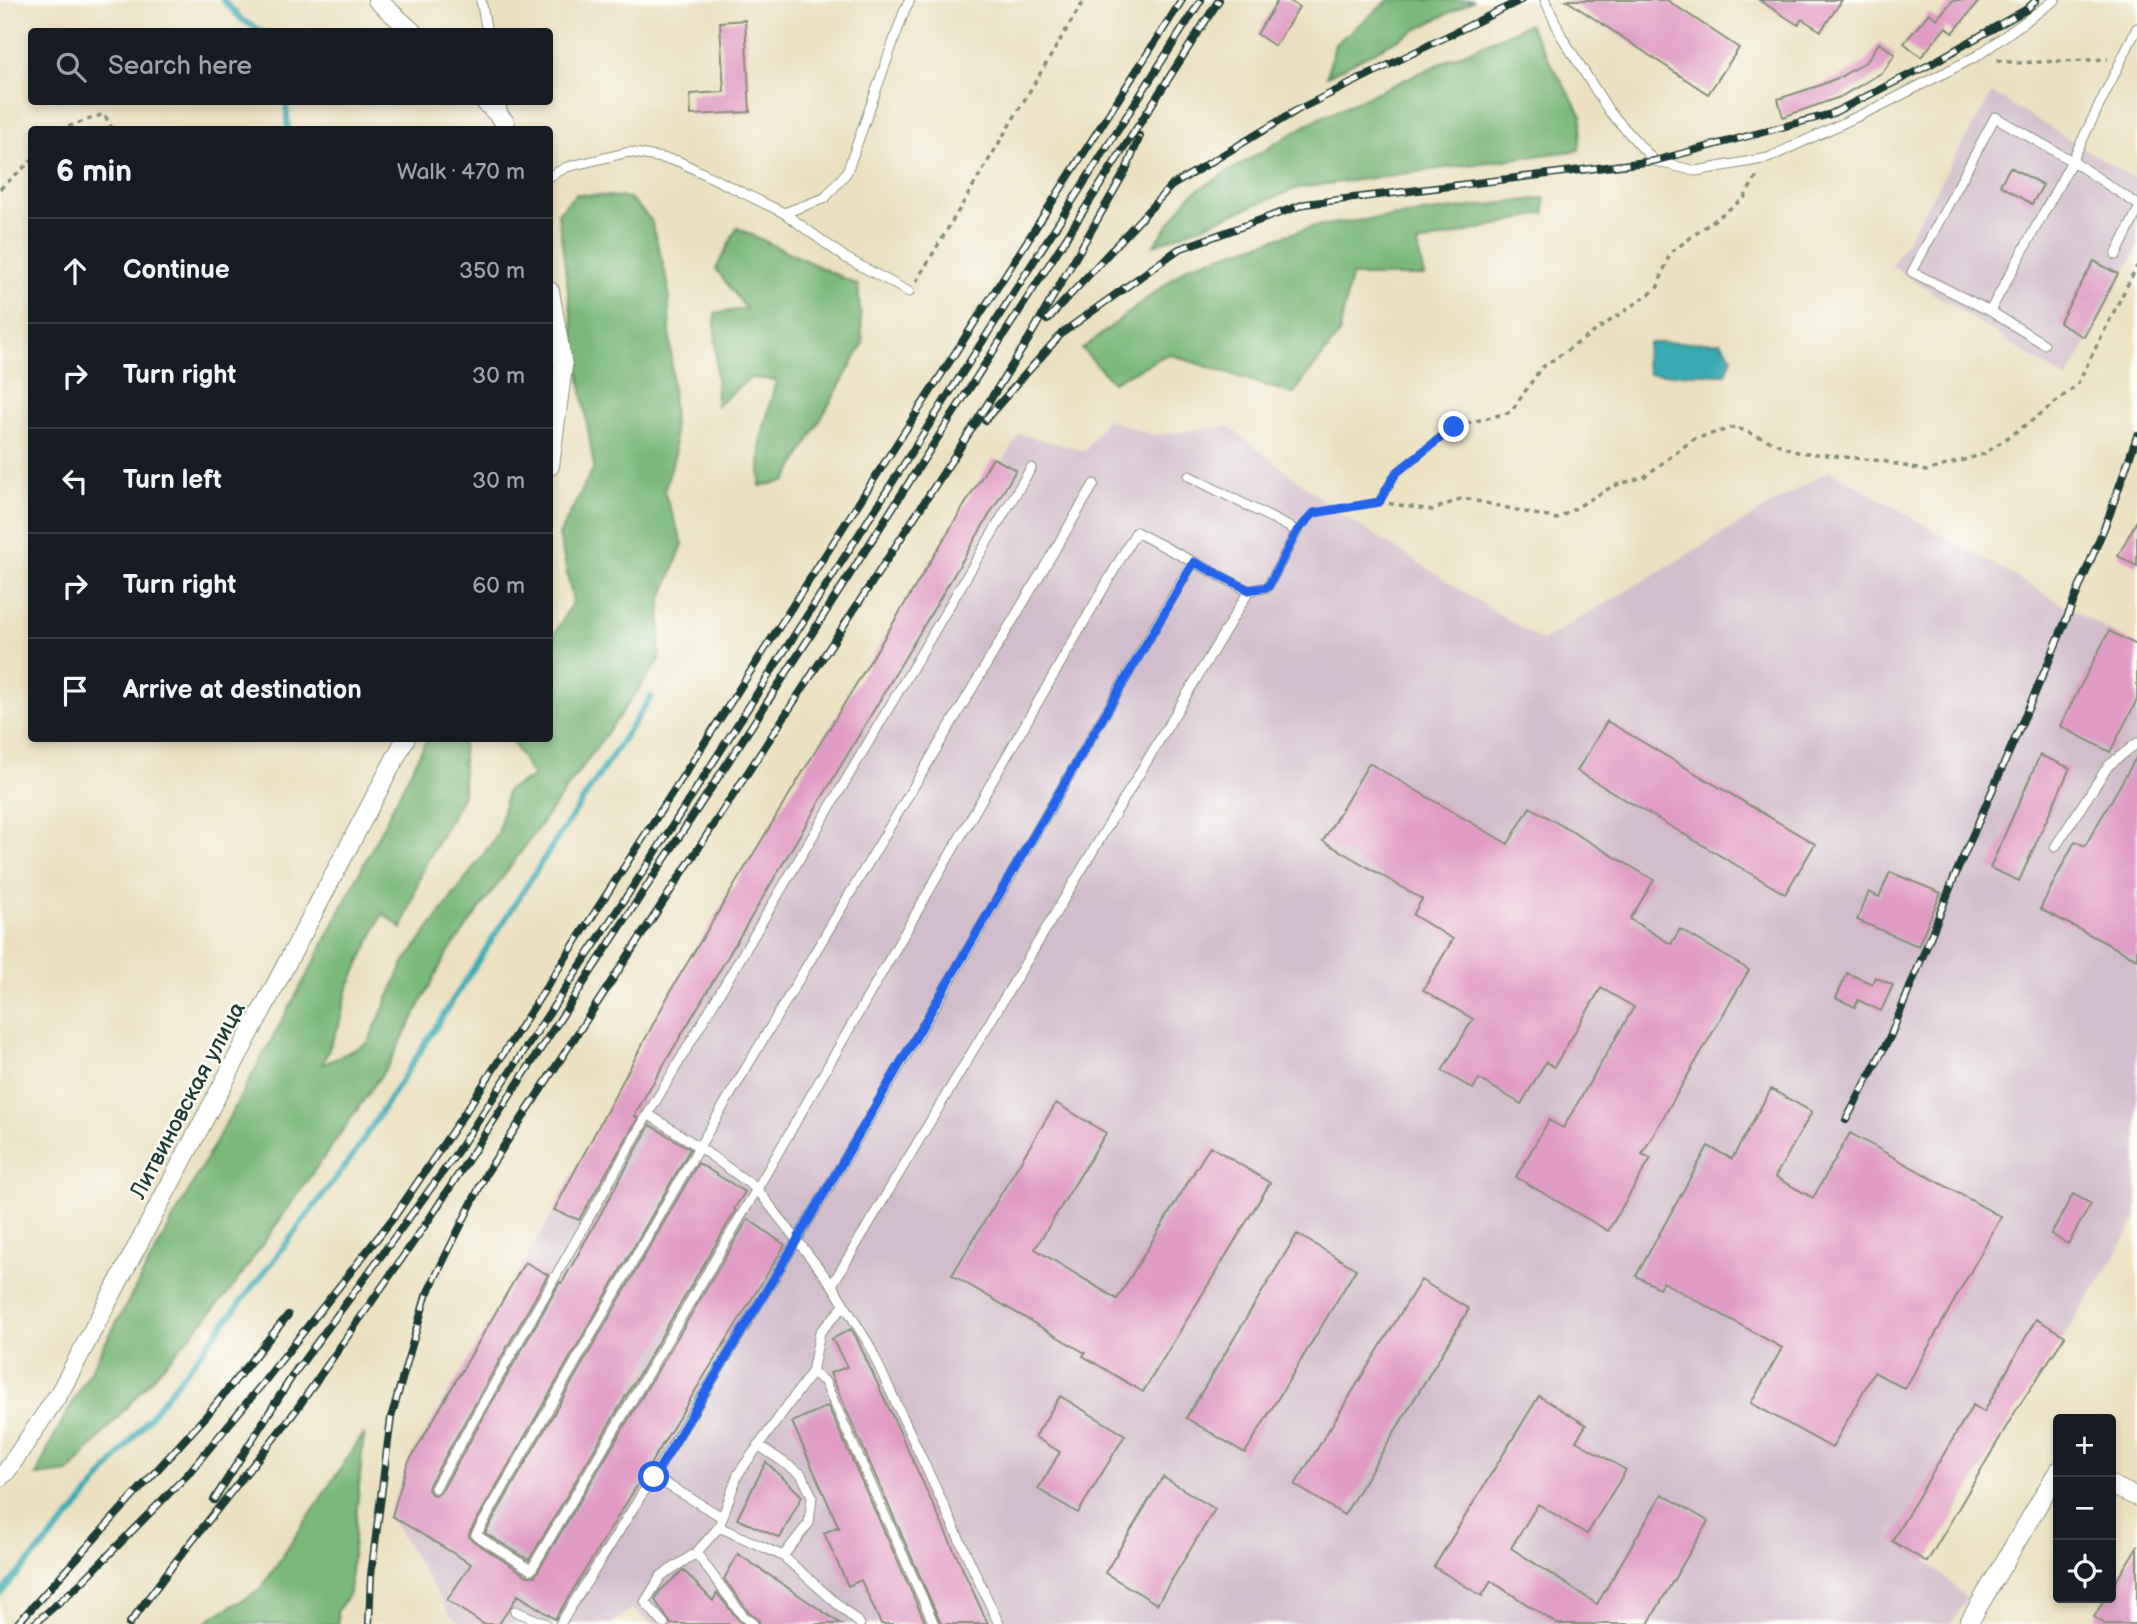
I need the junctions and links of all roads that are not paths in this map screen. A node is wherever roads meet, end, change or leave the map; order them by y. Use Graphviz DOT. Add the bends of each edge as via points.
graph roads {
  1 [pos="377,0"];
  2 [pos="481,0"];
  3 [pos="910,0"];
  4 [pos="1545,0"];
  5 [pos="2055,0"];
  6 [pos="408,28"];
  7 [pos="486,28"];
  8 [pos="2137,28"];
  9 [pos="488,105"];
  10 [pos="501,105"];
  11 [pos="506,126"];
  12 [pos="2072,161"];
  13 [pos="553,174"];
  14 [pos="2137,204"];
  15 [pos="2137,212"];
  16 [pos="783,214"];
  17 [pos="2116,255"];
  18 [pos="909,292"];
  19 [pos="553,308"];
  20 [pos="1990,311"];
  21 [pos="2044,344"];
  22 [pos="553,444"];
  23 [pos="1031,468"];
  24 [pos="1189,476"];
  25 [pos="1094,484"];
  26 [pos="1194,562"];
  27 [pos="1249,590"];
  28 [pos="404,742"];
  29 [pos="2137,744"];
  30 [pos="2054,847"];
  31 [pos="648,1114"];
  32 [pos="699,1147"];
  33 [pos="757,1189"];
  34 [pos="797,1240"];
  35 [pos="832,1285"];
  36 [pos="844,1306"];
  37 [pos="812,1372"];
  38 [pos="758,1445"];
  39 [pos="0,1477"];
  40 [pos="654,1477"];
  41 [pos="2054,1477"];
  42 [pos="2116,1487"];
  43 [pos="435,1488"];
  44 [pos="2137,1497"];
  45 [pos="722,1517"];
  46 [pos="719,1527"];
  47 [pos="696,1553"];
  48 [pos="783,1556"];
  49 [pos="515,1611"];
  50 [pos="546,1624"];
  51 [pos="560,1624"];
  52 [pos="664,1624"];
  53 [pos="753,1624"];
  54 [pos="860,1624"];
  55 [pos="934,1624"];
  56 [pos="999,1624"];
  57 [pos="1968,1624"];
  1 -- 6 [label="street"];
  2 -- 7 [label="lane"];
  3 -- 16 [label="lane" via="847,172 825,198"];
  4 -- 5 [label="lane" via="1562,37 1609,111 1654,161 1696,171 1768,158 1880,107 1977,56"];
  8 -- 12 [label="lane"];
  9 -- 11 [label="street"];
  10 -- 11 [label="lane"];
  12 -- 14 [label="lane"];
  12 -- 20 [label="lane"];
  12 -- 20 [label="lane" via="1995,117 1912,272"];
  13 -- 16 [label="lane" via="629,152 678,161"];
  15 -- 17 [label="lane"];
  16 -- 18 [label="lane" via="846,258"];
  19 -- 22 [label="street" via="563,366"];
  20 -- 21 [label="lane"];
  23 -- 31 [label="lane"];
  24 -- 27 [label="lane" via="1297,531 1268,587"];
  25 -- 32 [label="lane"];
  26 -- 27 [label="lane"];
  26 -- 33 [label="lane" via="1136,532"];
  26 -- 34 [label="lane"];
  27 -- 35 [label="lane"];
  28 -- 39 [label="street, Литвиновская улица" via="60,1392"];
  29 -- 30 [label="lane" via="2108,766"];
  31 -- 32 [label="lane"];
  31 -- 43 [label="lane"];
  32 -- 33 [label="lane"];
  32 -- 33 [label="lane" via="476,1535 531,1570"];
  33 -- 34 [label="lane"];
  34 -- 35 [label="lane"];
  34 -- 40 [label="lane"];
  35 -- 36 [label="lane"];
  36 -- 37 [label="lane" via="820,1332"];
  36 -- 56 [label="lane" via="868,1343"];
  37 -- 38 [label="lane"];
  37 -- 55 [label="lane" via="825,1382"];
  38 -- 45 [label="lane" via="738,1474"];
  38 -- 48 [label="lane" via="801,1474 812,1496 809,1522"];
  40 -- 45 [label="lane"];
  40 -- 51 [label="lane"];
  41 -- 57 [label="street"];
  42 -- 44 [label="street"];
  45 -- 46 [label="lane"];
  46 -- 47 [label="lane"];
  46 -- 48 [label="lane"];
  47 -- 52 [label="lane" via="661,1576 645,1602"];
  47 -- 53 [label="lane"];
  48 -- 54 [label="lane"];
  49 -- 50 [label="lane"];
}
